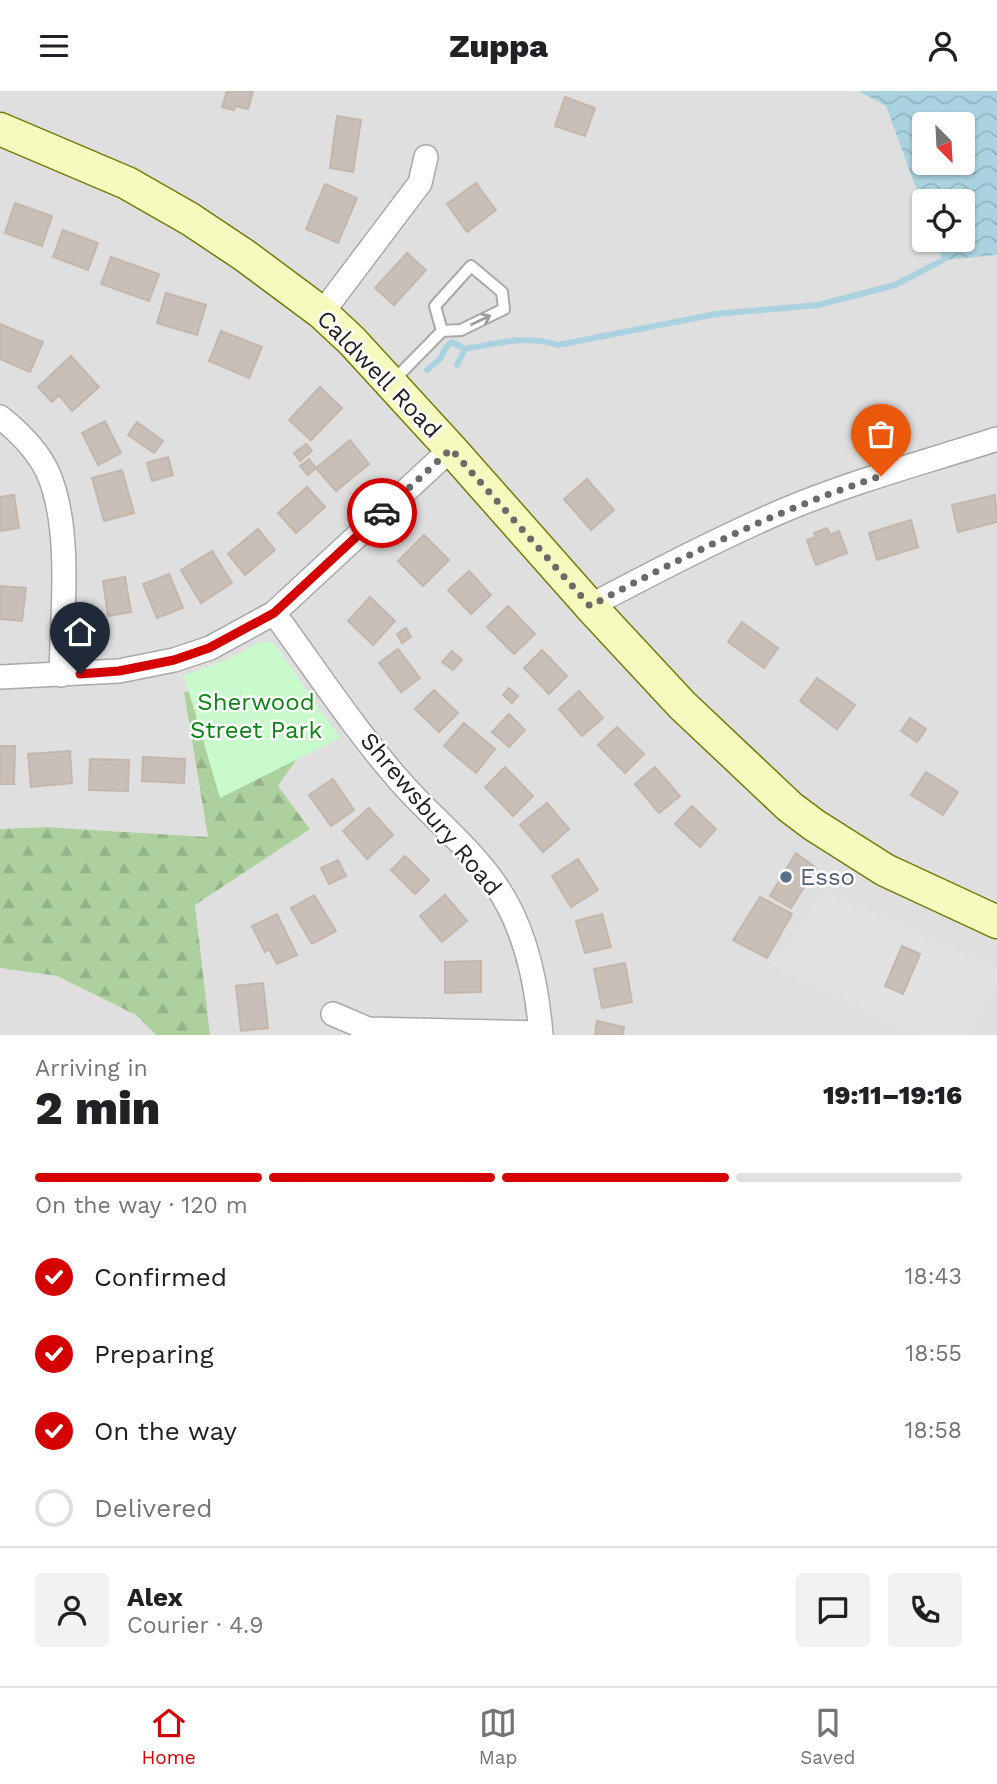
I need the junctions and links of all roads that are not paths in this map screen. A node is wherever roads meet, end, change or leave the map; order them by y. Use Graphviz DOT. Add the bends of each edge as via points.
graph roads {
  1 [pos="0,128"];
  2 [pos="426,157"];
  3 [pos="322,313"];
  4 [pos="442,331"];
  5 [pos="391,383"];
  6 [pos="0,417"];
  7 [pos="997,439"];
  8 [pos="451,449"];
  9 [pos="590,606"];
  10 [pos="274,613"];
  11 [pos="61,675"];
  12 [pos="0,677"];
  13 [pos="997,922"];
  14 [pos="333,1014"];
  15 [pos="541,1034"];
  1 -- 3 [label="street, Caldwell Road" via="127,183 190,219"];
  2 -- 3 [label="street" via="421,183"];
  3 -- 5 [label="street, Caldwell Road"];
  4 -- 4 [label="lane, one-way" via="461,330 504,309 502,292 471,266 435,306"];
  4 -- 5 [label="lane"];
  5 -- 8 [label="street, Caldwell Road"];
  6 -- 11 [label="street" via="35,453 48,473 56,499 63,545"];
  7 -- 9 [label="street" via="782,511"];
  8 -- 9 [label="street, Caldwell Road"];
  8 -- 10 [label="street"];
  9 -- 13 [label="street, Caldwell Road" via="682,705 790,807 885,870"];
  10 -- 11 [label="street" via="209,648 174,660 119,671"];
  10 -- 15 [label="street, Shrewsbury Road" via="399,780 496,885 527,956"];
  11 -- 12 [label="street"];
  14 -- 15 [label="street" via="368,1029"];
}
